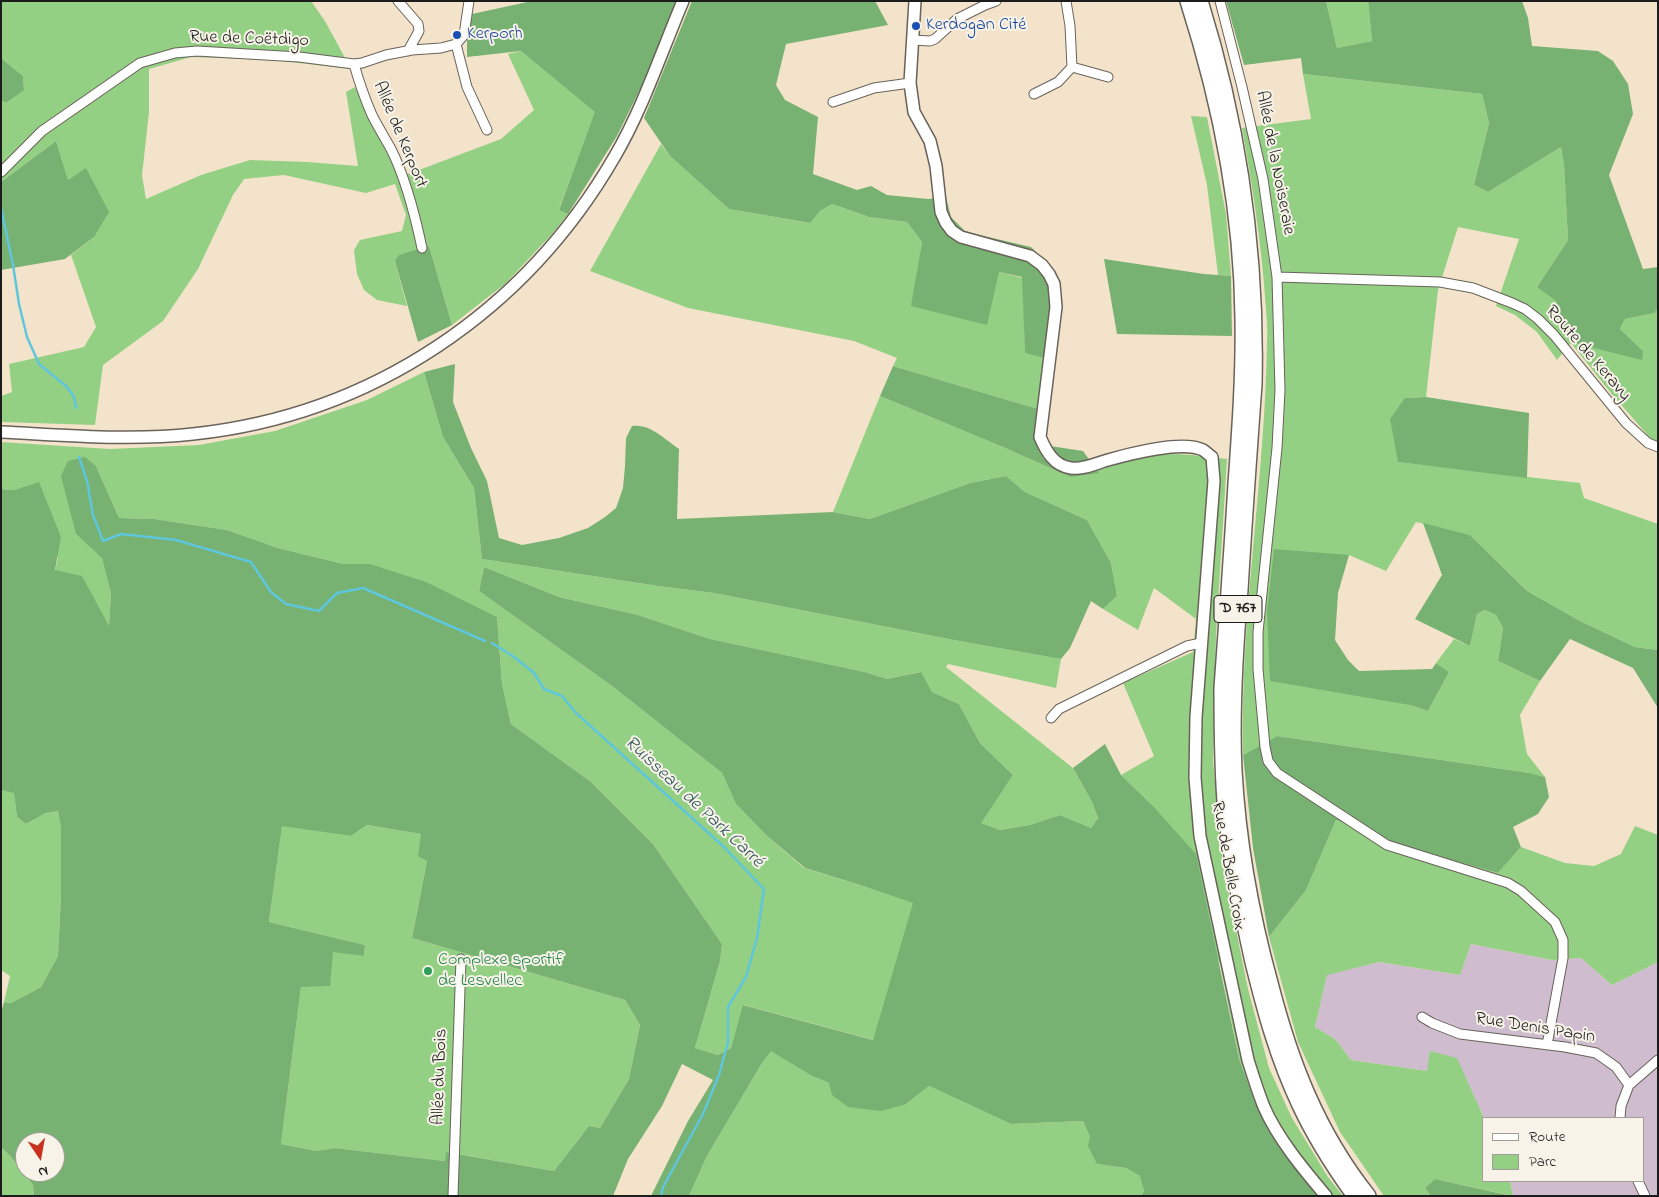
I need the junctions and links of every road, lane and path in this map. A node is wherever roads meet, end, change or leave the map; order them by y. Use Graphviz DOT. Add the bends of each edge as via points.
graph roads {
  1 [pos="398,1"];
  2 [pos="469,1"];
  3 [pos="683,1"];
  4 [pos="915,1"];
  5 [pos="996,1"];
  6 [pos="1066,1"];
  7 [pos="1188,1"];
  8 [pos="1200,1"];
  9 [pos="1220,1"];
  10 [pos="913,40"];
  11 [pos="456,44"];
  12 [pos="408,51"];
  13 [pos="354,64"];
  14 [pos="1072,67"];
  15 [pos="1108,77"];
  16 [pos="910,83"];
  17 [pos="1034,94"];
  18 [pos="833,102"];
  19 [pos="488,130"];
  20 [pos="1,172"];
  21 [pos="422,248"];
  22 [pos="1277,277"];
  23 [pos="1,432"];
  24 [pos="1658,447"];
  25 [pos="1201,643"];
  26 [pos="1051,718"];
  27 [pos="461,959"];
  28 [pos="1422,1017"];
  29 [pos="1547,1045"];
  30 [pos="1658,1060"];
  31 [pos="1629,1086"];
  32 [pos="1620,1117"];
  33 [pos="1638,1182"];
  34 [pos="1364,1195"];
  35 [pos="453,1196"];
  36 [pos="1326,1196"];
  37 [pos="1645,1196"];
  1 -- 12 [label="street" via="418,24 419,31"];
  2 -- 11 [label="street" via="464,35"];
  3 -- 23 [label="street" via="638,109 616,155 592,194 548,251 519,282 490,309 432,350 382,379 324,404 232,429 149,437"];
  4 -- 10 [label="street"];
  5 -- 10 [label="street" via="957,19 935,39"];
  6 -- 14 [label="street"];
  7 -- 34 [label="highway, D 767" via="1207,63 1224,138 1234,201 1244,316 1242,394 1222,696 1223,772 1230,843 1250,950 1282,1065 1300,1107 1334,1167"];
  8 -- 34 [label="highway, D 767" via="1240,162 1254,297 1254,384 1233,696 1234,771 1241,845 1255,922 1291,1056 1327,1135"];
  9 -- 22 [label="street, Allée de la Noiseraie" via="1263,179"];
  10 -- 16 [label="street"];
  11 -- 12 [label="street, Rue de Coëtdigo"];
  11 -- 19 [label="street" via="467,87"];
  12 -- 13 [label="street, Rue de Coëtdigo"];
  13 -- 20 [label="street, Rue de Coëtdigo" via="197,51 175,53 140,63 42,131"];
  13 -- 21 [label="street, Allée de Kerport" via="372,115 403,180"];
  14 -- 15 [label="street"];
  14 -- 17 [label="street" via="1058,82"];
  16 -- 18 [label="street" via="874,88"];
  16 -- 25 [label="street, Rue de Belle Croix / D 767" via="914,112 930,141 941,212 946,223 962,237 1030,256 1042,265 1054,284 1056,307 1040,437 1047,452 1057,463 1070,468 1168,448 1191,447 1203,450 1212,458 1214,480"];
  22 -- 24 [label="street, Route de Keravy" via="1440,282 1473,288 1512,302 1538,319 1626,423 1648,443"];
  22 -- 29 [label="street, Allée de la Noiseraie" via="1280,333 1277,448 1258,632 1259,679 1268,761 1276,774 1387,845 1496,879 1521,891 1555,922 1564,940 1563,958"];
  25 -- 26 [label="street" via="1187,646 1059,709"];
  25 -- 36 [label="street, Rue de Belle Croix / D 767" via="1195,778 1200,836 1248,1060 1265,1109 1291,1153"];
  27 -- 35 [label="street, Allée du Bois"];
  28 -- 29 [label="street, Rue Denis Papin" via="1460,1034"];
  29 -- 31 [label="street, Rue Denis Papin" via="1596,1053 1616,1067"];
  30 -- 31 [label="street"];
  31 -- 32 [label="street"];
  33 -- 37 [label="street"];
}
